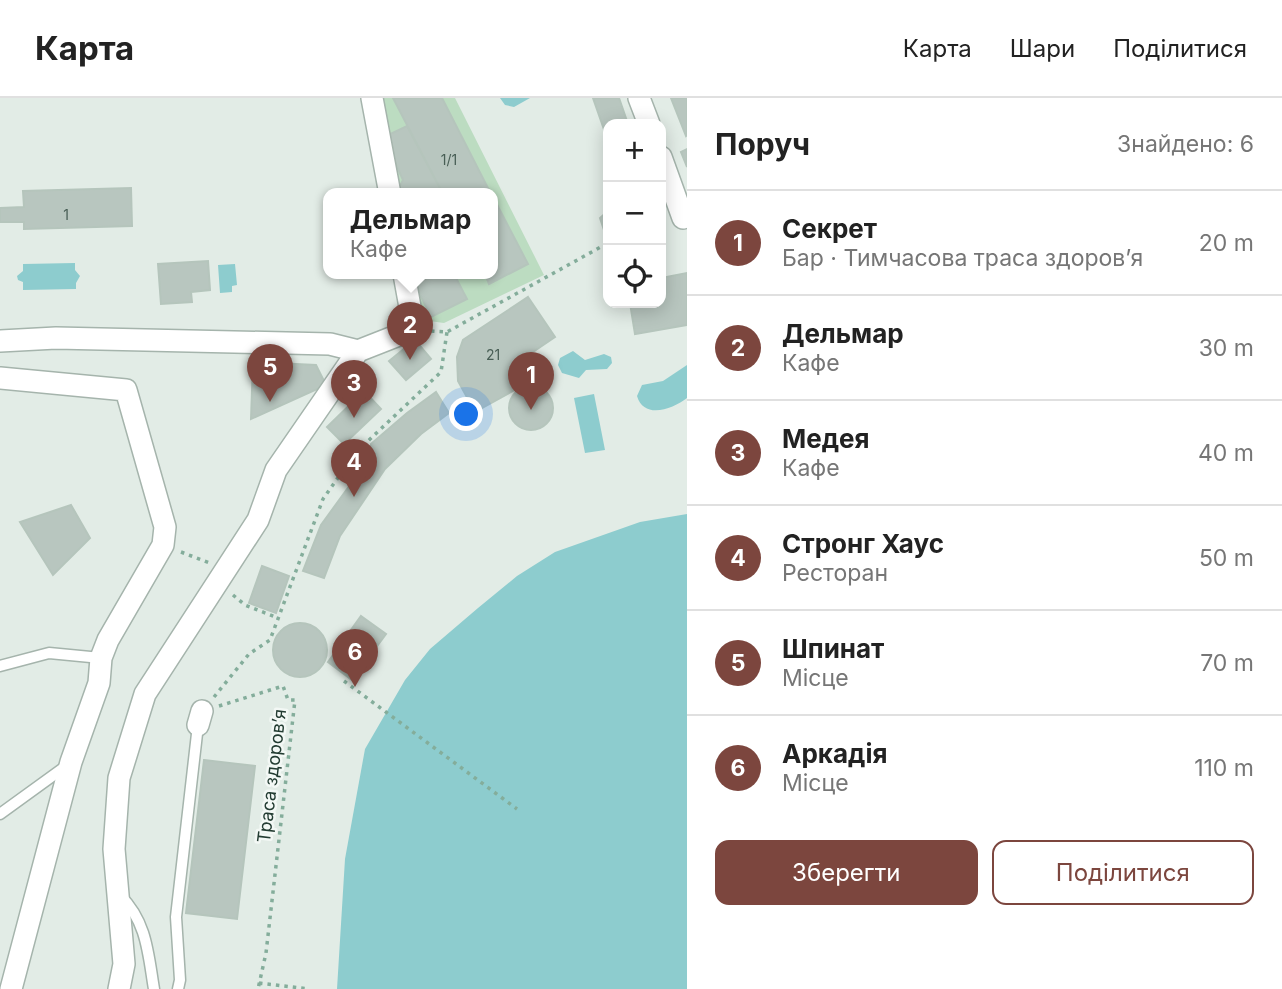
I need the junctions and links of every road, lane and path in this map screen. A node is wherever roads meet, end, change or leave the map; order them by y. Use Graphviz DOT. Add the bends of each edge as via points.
graph roads {
  1 [pos="372,98"];
  2 [pos="639,98"];
  3 [pos="647,119"];
  4 [pos="666,171"];
  5 [pos="389,188"];
  6 [pos="683,218"];
  7 [pos="604,245"];
  8 [pos="405,279"];
  9 [pos="414,329"];
  10 [pos="447,332"];
  11 [pos="0,341"];
  12 [pos="358,351"];
  13 [pos="0,378"];
  14 [pos="163,545"];
  15 [pos="213,554"];
  16 [pos="218,582"];
  17 [pos="278,618"];
  18 [pos="101,657"];
  19 [pos="0,666"];
  20 [pos="344,681"];
  21 [pos="200,718"];
  22 [pos="71,762"];
  23 [pos="517,809"];
  24 [pos="0,814"];
  25 [pos="119,894"];
  26 [pos="259,983"];
  27 [pos="11,989"];
  28 [pos="119,989"];
  29 [pos="154,989"];
  30 [pos="178,989"];
  31 [pos="258,989"];
  32 [pos="309,989"];
  1 -- 5 [label="street"];
  2 -- 3 [label="street"];
  4 -- 6 [label="street"];
  7 -- 10 [label="path"];
  8 -- 9 [label="street"];
  9 -- 10 [label="path"];
  9 -- 12 [label="street"];
  10 -- 17 [label="path" via="440,372 368,441 323,499"];
  11 -- 12 [label="street" via="56,338 330,344"];
  12 -- 16 [label="street" via="276,470 258,520"];
  13 -- 14 [label="street" via="126,390 162,512"];
  14 -- 15 [label="path" via="210,563"];
  14 -- 18 [label="street"];
  16 -- 17 [label="path" via="245,605"];
  16 -- 25 [label="street" via="145,694 119,778 114,849"];
  17 -- 21 [label="path" via="270,640 249,654"];
  18 -- 19 [label="lane" via="49,653"];
  18 -- 22 [label="street" via="99,683"];
  20 -- 23 [label="path"];
  21 -- 26 [label="path, Траса здоров’я" via="283,685 288,700 295,700"];
  21 -- 30 [label="lane" via="176,917"];
  22 -- 24 [label="lane"];
  22 -- 27 [label="street"];
  25 -- 28 [label="street" via="124,964"];
  25 -- 29 [label="lane" via="133,908 145,934"];
  26 -- 31 [label="path, Траса здоров’я"];
  26 -- 32 [label="path"];
}
